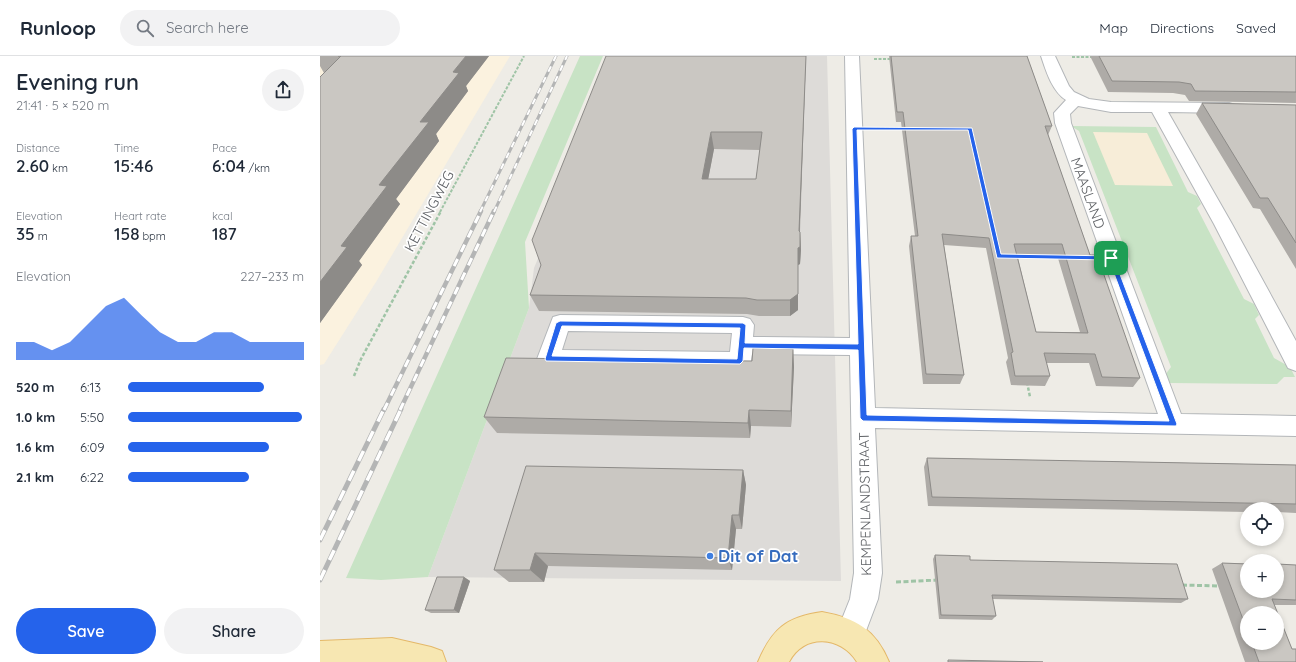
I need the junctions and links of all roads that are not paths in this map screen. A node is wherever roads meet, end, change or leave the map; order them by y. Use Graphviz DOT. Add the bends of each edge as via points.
graph roads {
  1 [pos="1048,56"];
  2 [pos="852,57"];
  3 [pos="1075,100"];
  4 [pos="1158,108"];
  5 [pos="1242,109"];
  6 [pos="741,346"];
  7 [pos="861,347"];
  8 [pos="1296,362"];
  9 [pos="863,418"];
  10 [pos="1173,424"];
  11 [pos="1296,426"];
  12 [pos="851,634"];
  13 [pos="320,656"];
  14 [pos="431,662"];
  15 [pos="773,662"];
  16 [pos="874,662"];
  1 -- 3 [label="street" via="1064,92"];
  2 -- 7 [label="street, KEMPENLANDSTRAAT"];
  3 -- 4 [label="street" via="1099,106"];
  3 -- 10 [label="street, MAASLAND" via="1062,114 1063,123"];
  4 -- 5 [label="street"];
  4 -- 8 [label="street"];
  6 -- 6 [label="street" via="743,325 560,323 548,359 740,361"];
  6 -- 7 [label="street"];
  7 -- 9 [label="street, KEMPENLANDSTRAAT"];
  9 -- 10 [label="street"];
  9 -- 12 [label="street, KEMPENLANDSTRAAT" via="867,583"];
  10 -- 11 [label="street"];
  12 -- 15 [label="main road" via="835,627 818,626 801,631 786,641"];
  12 -- 16 [label="main road" via="864,645"];
  13 -- 14 [label="main road" via="392,652"];
}
